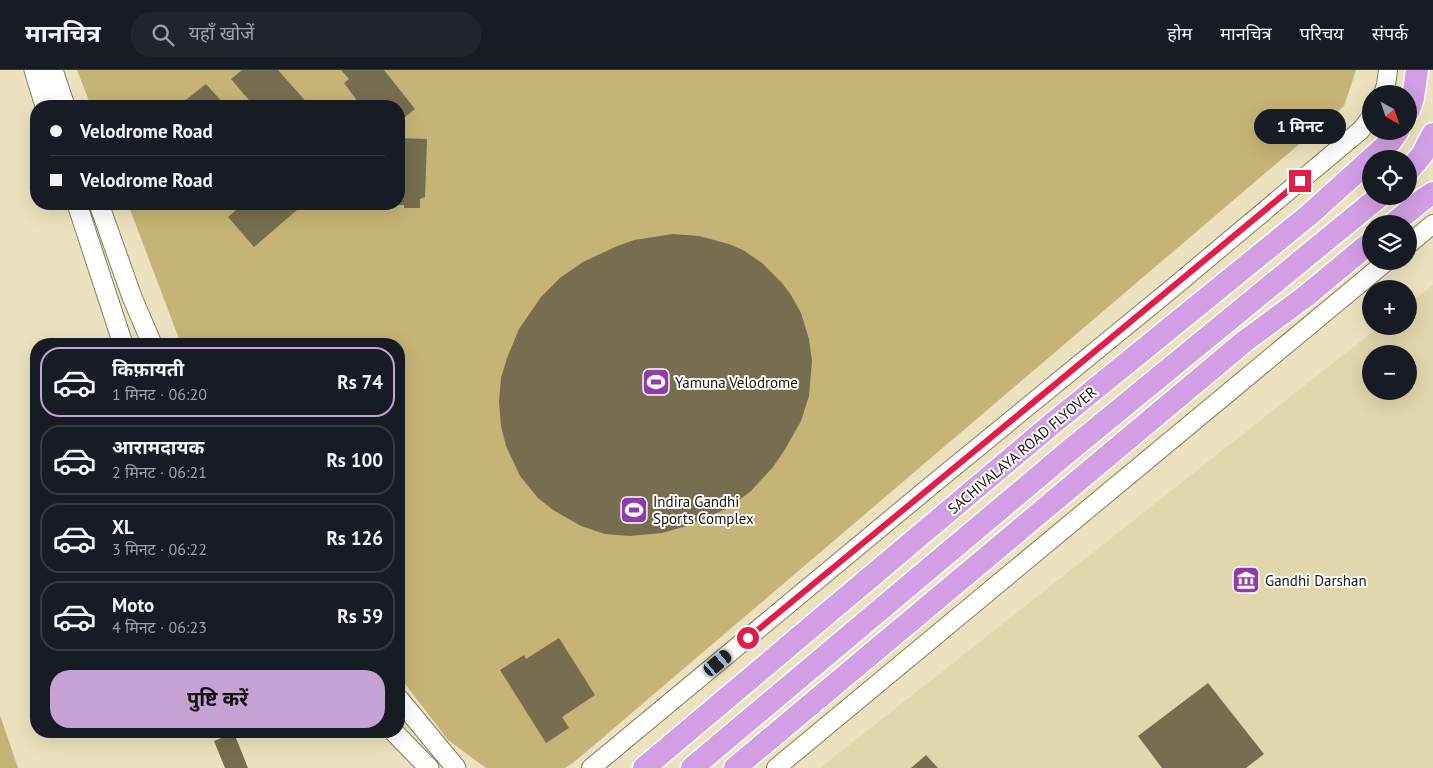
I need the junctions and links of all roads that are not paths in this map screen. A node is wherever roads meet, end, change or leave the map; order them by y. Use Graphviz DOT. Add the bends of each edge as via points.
graph roads {
  1 [pos="34,70"];
  2 [pos="52,70"];
  3 [pos="1388,70"];
  4 [pos="1417,70"];
  5 [pos="1386,85"];
  6 [pos="1415,85"];
  7 [pos="44,100"];
  8 [pos="63,100"];
  9 [pos="1362,129"];
  10 [pos="1433,134"];
  11 [pos="1392,140"];
  12 [pos="1417,161"];
  13 [pos="1433,193"];
  14 [pos="1369,205"];
  15 [pos="80,210"];
  16 [pos="101,210"];
  17 [pos="1404,215"];
  18 [pos="1433,224"];
  19 [pos="1417,237"];
  20 [pos="1362,249"];
  21 [pos="1377,270"];
  22 [pos="122,338"];
  23 [pos="149,338"];
  24 [pos="405,706"];
  25 [pos="400,738"];
  26 [pos="597,766"];
  27 [pos="429,768"];
  28 [pos="456,768"];
  29 [pos="644,768"];
  30 [pos="692,768"];
  31 [pos="735,768"];
  32 [pos="776,768"];
  1 -- 7 [label="main road"];
  2 -- 8 [label="main road"];
  3 -- 5 [label="street"];
  4 -- 6 [label="highway"];
  9 -- 26 [label="street"];
  10 -- 12 [label="highway"];
  11 -- 29 [label="highway, SACHIVALAYA ROAD FLYOVER" via="1309,215 1052,424"];
  13 -- 17 [label="highway"];
  14 -- 30 [label="highway, SACHIVALAYA ROAD FLYOVER" via="1069,451"];
  15 -- 22 [label="main road"];
  16 -- 23 [label="main road"];
  18 -- 19 [label="street"];
  20 -- 31 [label="highway" via="1245,341"];
  21 -- 32 [label="street"];
  24 -- 28 [label="main road"];
  25 -- 27 [label="main road"];
}
